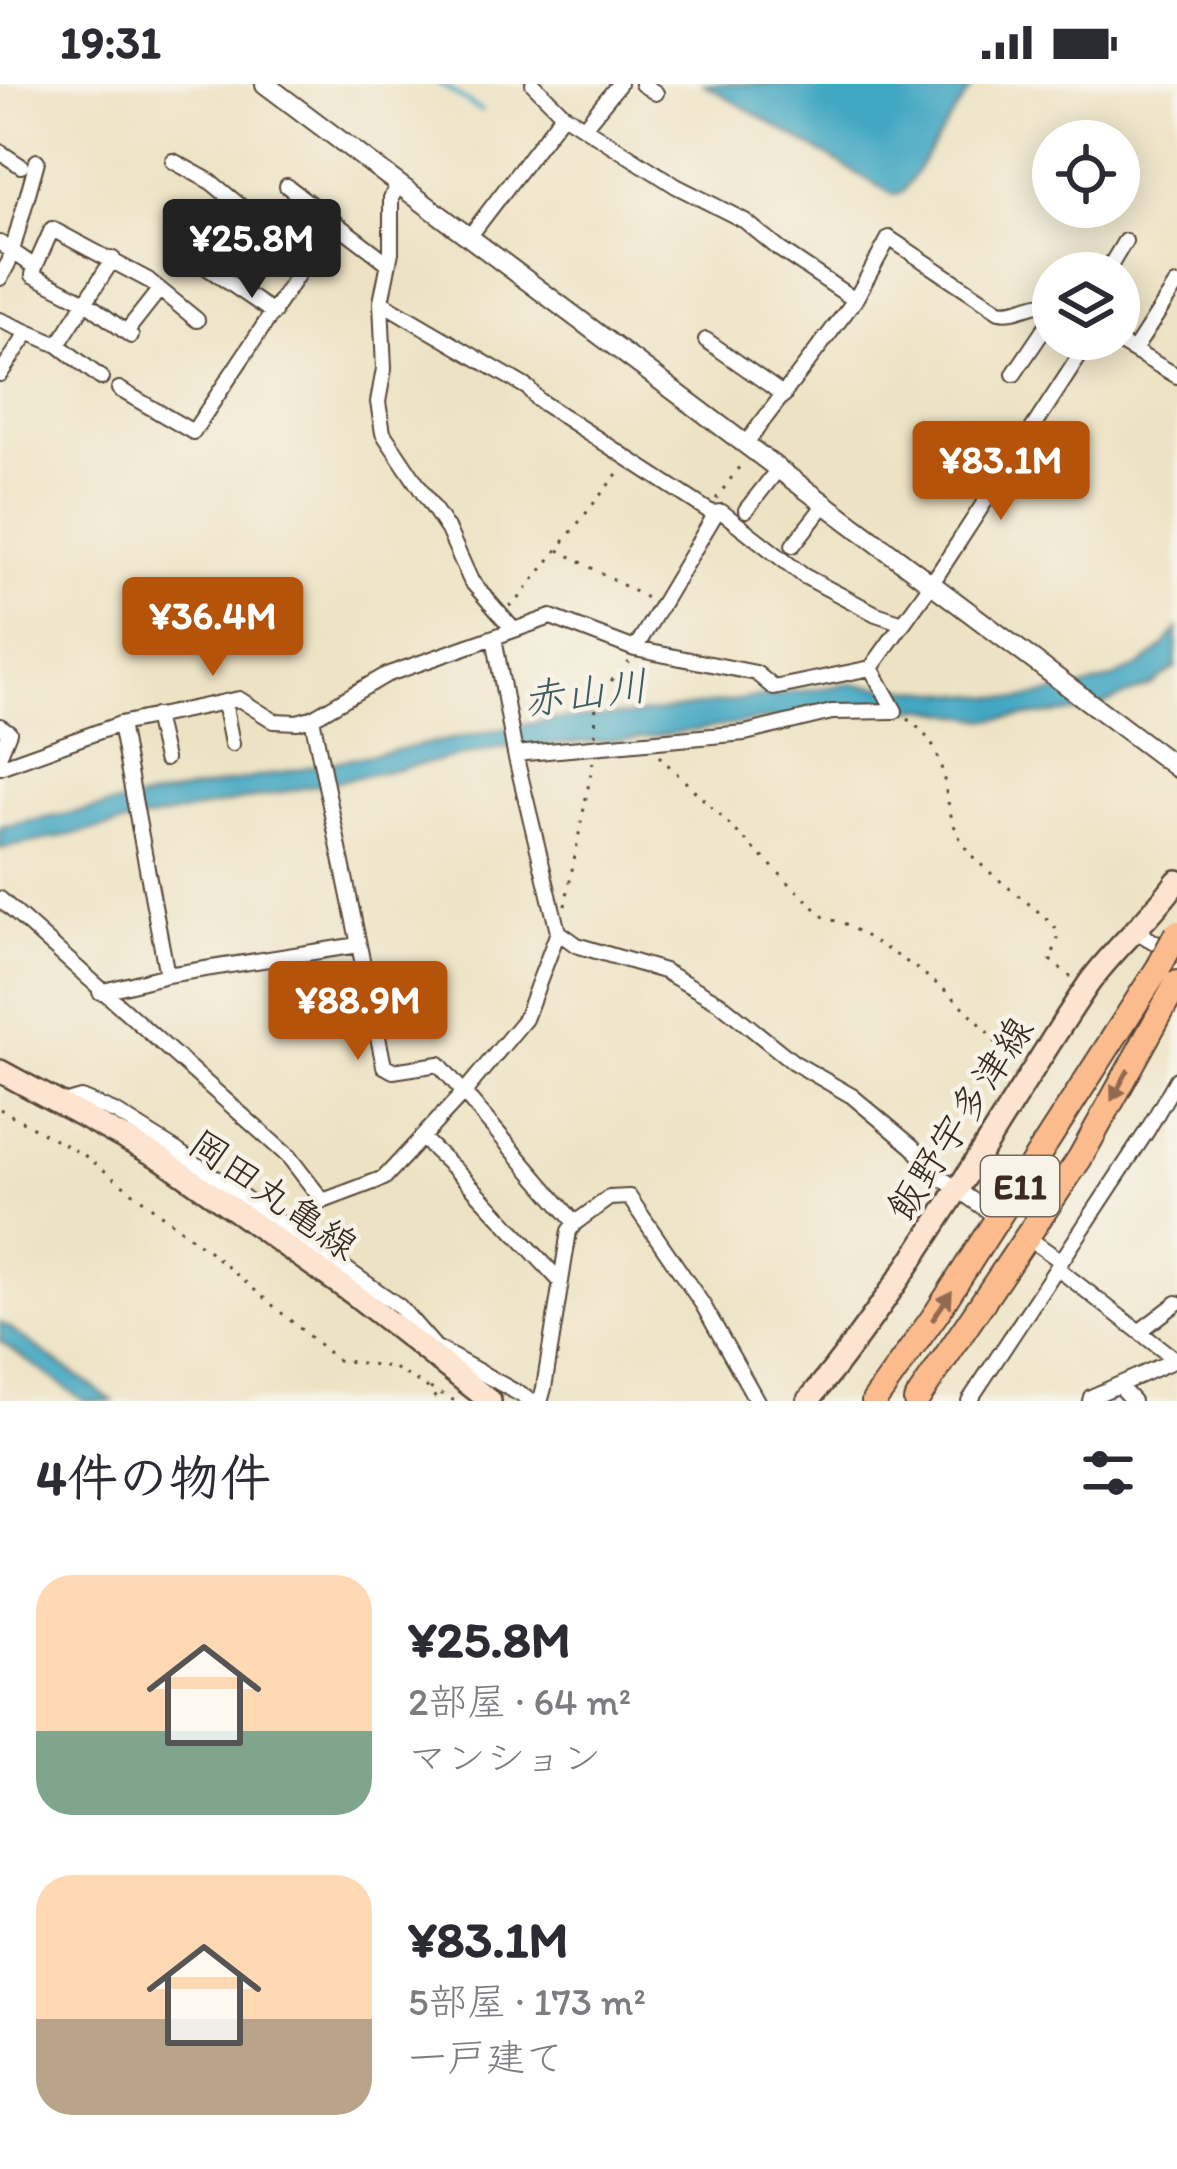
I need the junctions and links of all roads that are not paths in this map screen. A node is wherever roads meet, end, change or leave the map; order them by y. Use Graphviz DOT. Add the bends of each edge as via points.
graph roads {
  1 [pos="265,84"];
  2 [pos="533,84"];
  3 [pos="619,84"];
  4 [pos="563,114"];
  5 [pos="584,127"];
  6 [pos="37,161"];
  7 [pos="173,161"];
  8 [pos="399,184"];
  9 [pos="286,186"];
  10 [pos="327,216"];
  11 [pos="469,237"];
  12 [pos="1125,241"];
  13 [pos="172,244"];
  14 [pos="6,247"];
  15 [pos="1118,252"];
  16 [pos="299,254"];
  17 [pos="113,260"];
  18 [pos="388,263"];
  19 [pos="35,267"];
  20 [pos="0,278"];
  21 [pos="1176,285"];
  22 [pos="159,290"];
  23 [pos="855,300"];
  24 [pos="86,302"];
  25 [pos="381,302"];
  26 [pos="1032,305"];
  27 [pos="274,313"];
  28 [pos="196,320"];
  29 [pos="3,328"];
  30 [pos="28,334"];
  31 [pos="706,341"];
  32 [pos="1140,341"];
  33 [pos="58,345"];
  34 [pos="1032,347"];
  35 [pos="1140,354"];
  36 [pos="1075,360"];
  37 [pos="0,374"];
  38 [pos="1014,374"];
  39 [pos="1177,376"];
  40 [pos="101,378"];
  41 [pos="118,389"];
  42 [pos="784,395"];
  43 [pos="750,446"];
  44 [pos="779,468"];
  45 [pos="826,503"];
  46 [pos="746,510"];
  47 [pos="712,512"];
  48 [pos="793,545"];
  49 [pos="932,583"];
  50 [pos="903,623"];
  51 [pos="513,629"];
  52 [pos="494,637"];
  53 [pos="635,649"];
  54 [pos="874,672"];
  55 [pos="224,702"];
  56 [pos="155,716"];
  57 [pos="312,718"];
  58 [pos="120,724"];
  59 [pos="0,726"];
  60 [pos="232,744"];
  61 [pos="0,754"];
  62 [pos="515,754"];
  63 [pos="165,759"];
  64 [pos="0,767"];
  65 [pos="1177,768"];
  66 [pos="1177,881"];
  67 [pos="0,899"];
  68 [pos="558,932"];
  69 [pos="1137,932"];
  70 [pos="1177,933"];
  71 [pos="358,945"];
  72 [pos="1171,968"];
  73 [pos="167,975"];
  74 [pos="100,992"];
  75 [pos="0,1070"];
  76 [pos="1177,1079"];
  77 [pos="465,1091"];
  78 [pos="422,1138"];
  79 [pos="957,1192"];
  80 [pos="988,1211"];
  81 [pos="575,1223"];
  82 [pos="1034,1242"];
  83 [pos="1059,1265"];
  84 [pos="560,1282"];
  85 [pos="1177,1303"];
  86 [pos="1140,1331"];
  87 [pos="432,1350"];
  88 [pos="1177,1360"];
  89 [pos="1118,1385"];
  90 [pos="977,1397"];
  91 [pos="817,1398"];
  92 [pos="490,1401"];
  93 [pos="533,1401"];
  94 [pos="757,1401"];
  95 [pos="874,1401"];
  96 [pos="916,1401"];
  97 [pos="1090,1401"];
  98 [pos="1133,1401"];
  1 -- 8 [label="street"];
  2 -- 4 [label="street"];
  3 -- 5 [label="street"];
  4 -- 5 [label="street"];
  4 -- 11 [label="street"];
  5 -- 23 [label="street" via="745,220"];
  6 -- 14 [label="street"];
  7 -- 16 [label="street"];
  8 -- 11 [label="street"];
  8 -- 18 [label="street"];
  9 -- 10 [label="street"];
  10 -- 16 [label="street"];
  10 -- 18 [label="street"];
  11 -- 43 [label="street"];
  12 -- 15 [label="street"];
  13 -- 27 [label="street"];
  14 -- 19 [label="street"];
  14 -- 20 [label="street"];
  16 -- 27 [label="street" via="302,268"];
  17 -- 19 [label="street" via="52,230"];
  17 -- 22 [label="street"];
  17 -- 24 [label="street"];
  18 -- 25 [label="street"];
  19 -- 24 [label="street" via="33,275"];
  21 -- 32 [label="street"];
  22 -- 24 [label="street" via="128,334"];
  22 -- 28 [label="street"];
  23 -- 26 [label="street" via="889,238 999,311"];
  23 -- 42 [label="street"];
  24 -- 33 [label="street"];
  25 -- 47 [label="street" via="476,355"];
  25 -- 51 [label="street" via="383,433 448,530 471,581"];
  27 -- 41 [label="street" via="193,431"];
  29 -- 30 [label="street"];
  30 -- 33 [label="street"];
  30 -- 37 [label="street"];
  31 -- 42 [label="street"];
  33 -- 40 [label="street"];
  34 -- 38 [label="street"];
  35 -- 39 [label="street"];
  36 -- 49 [label="street"];
  42 -- 43 [label="street"];
  43 -- 44 [label="street"];
  44 -- 45 [label="street"];
  44 -- 46 [label="street"];
  45 -- 48 [label="street"];
  45 -- 49 [label="street"];
  47 -- 50 [label="street" via="804,576"];
  47 -- 53 [label="street"];
  49 -- 50 [label="street"];
  49 -- 65 [label="street"];
  50 -- 54 [label="street"];
  51 -- 52 [label="street"];
  51 -- 53 [label="street" via="551,616"];
  52 -- 57 [label="street" via="386,675"];
  52 -- 62 [label="street"];
  53 -- 54 [label="street" via="756,674 774,688"];
  54 -- 62 [label="street" via="895,711 832,712 745,733"];
  55 -- 56 [label="street"];
  55 -- 57 [label="street" via="239,699 274,721"];
  55 -- 60 [label="street"];
  56 -- 58 [label="street"];
  56 -- 63 [label="street"];
  57 -- 71 [label="street"];
  58 -- 64 [label="street"];
  58 -- 73 [label="street"];
  59 -- 61 [label="street" via="9,732"];
  62 -- 68 [label="street"];
  66 -- 69 [label="main road, 飯野宇多津線"];
  67 -- 74 [label="street"];
  68 -- 77 [label="street" via="525,1019"];
  68 -- 79 [label="street" via="664,971 720,1004 852,1096"];
  69 -- 72 [label="street"];
  69 -- 79 [label="main road, 飯野宇多津線" via="1088,986"];
  70 -- 72 [label="highway, E11, bridge"];
  71 -- 73 [label="street"];
  71 -- 77 [label="street" via="384,1066 439,1064"];
  95 -- 72 [label="highway, E11, one-way"];
  72 -- 96 [label="highway, E11, one-way" via="1080,1158"];
  73 -- 74 [label="street"];
  74 -- 78 [label="street" via="289,1157 323,1202 384,1178"];
  75 -- 87 [label="main road, 岡田丸亀線" via="162,1159"];
  76 -- 83 [label="street"];
  77 -- 78 [label="street"];
  77 -- 81 [label="street"];
  78 -- 84 [label="street"];
  79 -- 80 [label="street"];
  79 -- 91 [label="main road, 飯野宇多津線"];
  81 -- 84 [label="street"];
  81 -- 94 [label="street" via="618,1195 636,1204"];
  82 -- 83 [label="street"];
  83 -- 86 [label="street"];
  83 -- 90 [label="street"];
  84 -- 93 [label="street" via="542,1400"];
  85 -- 86 [label="street"];
  86 -- 88 [label="street"];
  87 -- 92 [label="main road, 岡田丸亀線"];
  87 -- 93 [label="street"];
  88 -- 89 [label="street"];
  89 -- 97 [label="street"];
  89 -- 98 [label="street"];
}
